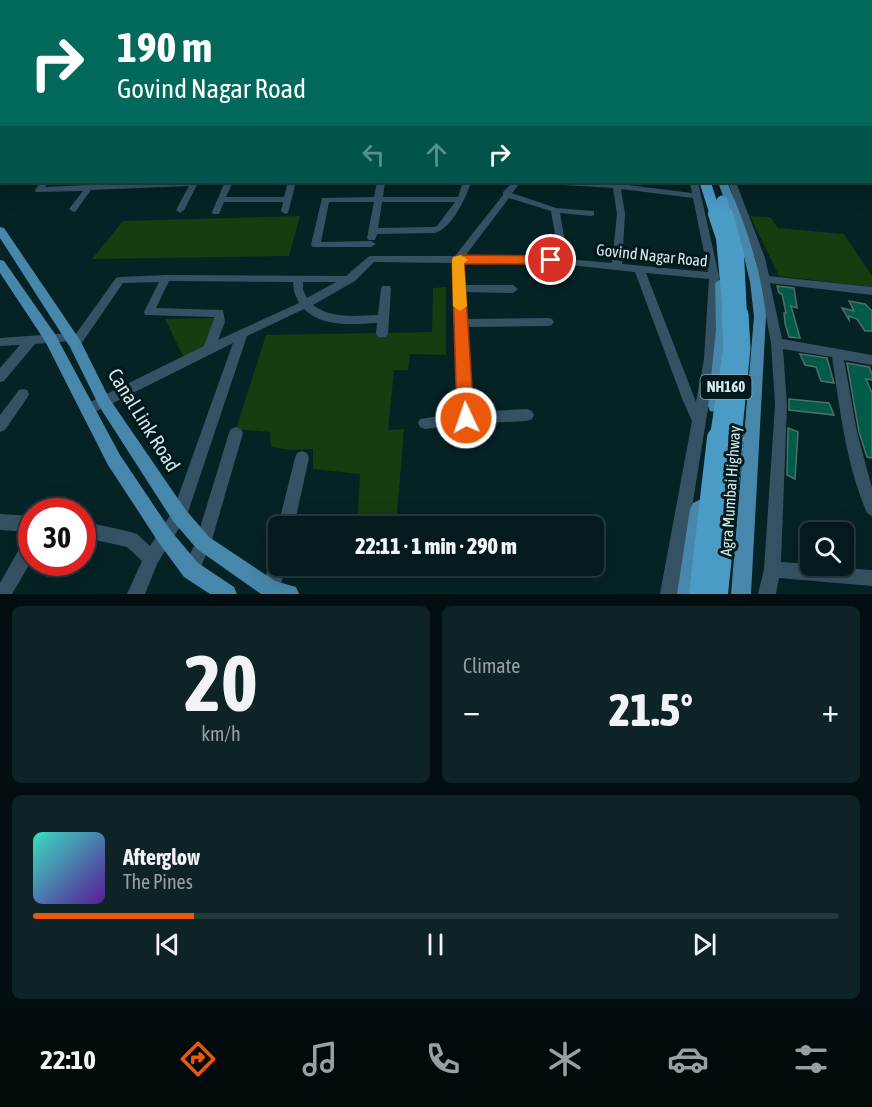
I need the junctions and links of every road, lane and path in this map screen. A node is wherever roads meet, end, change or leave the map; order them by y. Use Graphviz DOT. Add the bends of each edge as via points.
graph roads {
  1 [pos="44,183"];
  2 [pos="160,183"];
  3 [pos="194,183"];
  4 [pos="229,183"];
  5 [pos="292,183"];
  6 [pos="381,183"];
  7 [pos="467,183"];
  8 [pos="516,183"];
  9 [pos="581,183"];
  10 [pos="700,183"];
  11 [pos="715,183"];
  12 [pos="722,183"];
  13 [pos="732,183"];
  14 [pos="616,184"];
  15 [pos="91,185"];
  16 [pos="701,189"];
  17 [pos="506,194"];
  18 [pos="288,199"];
  19 [pos="378,199"];
  20 [pos="461,199"];
  21 [pos="221,200"];
  22 [pos="73,209"];
  23 [pos="180,210"];
  24 [pos="555,210"];
  25 [pos="285,211"];
  26 [pos="216,212"];
  27 [pos="591,213"];
  28 [pos="712,223"];
  29 [pos="740,227"];
  30 [pos="0,230"];
  31 [pos="373,231"];
  32 [pos="371,244"];
  33 [pos="371,259"];
  34 [pos="458,260"];
  35 [pos="564,261"];
  36 [pos="0,264"];
  37 [pos="617,266"];
  38 [pos="639,268"];
  39 [pos="714,276"];
  40 [pos="166,278"];
  41 [pos="299,278"];
  42 [pos="351,279"];
  43 [pos="765,279"];
  44 [pos="459,288"];
  45 [pos="386,289"];
  46 [pos="513,289"];
  47 [pos="872,291"];
  48 [pos="305,304"];
  49 [pos="383,319"];
  50 [pos="548,322"];
  51 [pos="461,323"];
  52 [pos="242,334"];
  53 [pos="382,334"];
  54 [pos="50,338"];
  55 [pos="32,339"];
  56 [pos="72,340"];
  57 [pos="0,342"];
  58 [pos="777,343"];
  59 [pos="209,349"];
  60 [pos="837,353"];
  61 [pos="872,360"];
  62 [pos="0,378"];
  63 [pos="23,394"];
  64 [pos="104,402"];
  65 [pos="87,410"];
  66 [pos="528,415"];
  67 [pos="466,418"];
  68 [pos="698,419"];
  69 [pos="425,423"];
  70 [pos="0,426"];
  71 [pos="236,433"];
  72 [pos="302,458"];
  73 [pos="872,508"];
  74 [pos="179,515"];
  75 [pos="288,516"];
  76 [pos="0,522"];
  77 [pos="18,523"];
  78 [pos="96,532"];
  79 [pos="165,537"];
  80 [pos="202,543"];
  81 [pos="151,558"];
  82 [pos="18,568"];
  83 [pos="772,569"];
  84 [pos="192,570"];
  85 [pos="275,576"];
  86 [pos="872,578"];
  87 [pos="271,592"];
  88 [pos="3,594"];
  89 [pos="136,594"];
  90 [pos="227,594"];
  91 [pos="289,594"];
  92 [pos="669,594"];
  93 [pos="687,594"];
  94 [pos="700,594"];
  95 [pos="717,594"];
  96 [pos="741,594"];
  97 [pos="767,594"];
  1 -- 15 [label="street" via="39,190"];
  2 -- 15 [label="street"];
  3 -- 23 [label="street"];
  4 -- 21 [label="street"];
  5 -- 18 [label="street"];
  6 -- 19 [label="street"];
  7 -- 20 [label="street"];
  8 -- 17 [label="street"];
  9 -- 14 [label="street"];
  10 -- 28 [label="main road"];
  11 -- 95 [label="highway, NH160, bridge" via="737,254 742,348"];
  12 -- 29 [label="main road, Agra Mumbai Highway"];
  13 -- 43 [label="street"];
  14 -- 16 [label="street"];
  14 -- 37 [label="street" via="621,214"];
  15 -- 22 [label="street"];
  16 -- 39 [label="street"];
  16 -- 94 [label="highway, NH160, bridge" via="723,238 732,348"];
  17 -- 24 [label="street"];
  17 -- 34 [label="street"];
  18 -- 21 [label="street"];
  18 -- 25 [label="street"];
  19 -- 20 [label="street"];
  19 -- 31 [label="street"];
  19 -- 32 [label="street" via="326,199 315,243"];
  20 -- 31 [label="street" via="435,230"];
  21 -- 26 [label="street"];
  24 -- 27 [label="street"];
  24 -- 35 [label="street"];
  28 -- 29 [label="main road"];
  28 -- 93 [label="main road" via="721,279 722,330"];
  29 -- 96 [label="main road, Agra Mumbai Highway" via="759,297 760,316"];
  30 -- 56 [label="main road, Canal Link Road"];
  31 -- 32 [label="street"];
  32 -- 33 [label="street"];
  33 -- 34 [label="street, Govind Nagar Road"];
  33 -- 42 [label="street"];
  34 -- 35 [label="street, Govind Nagar Road"];
  34 -- 44 [label="street"];
  35 -- 37 [label="street, Govind Nagar Road"];
  36 -- 54 [label="main road"];
  37 -- 38 [label="street, Govind Nagar Road"];
  38 -- 39 [label="street, Govind Nagar Road"];
  38 -- 68 [label="street"];
  39 -- 68 [label="street" via="710,359"];
  40 -- 41 [label="street"];
  40 -- 56 [label="street" via="120,280"];
  40 -- 59 [label="street" via="149,312 219,313"];
  41 -- 42 [label="street"];
  41 -- 48 [label="street" via="297,287"];
  42 -- 48 [label="street"];
  43 -- 47 [label="street"];
  43 -- 58 [label="street"];
  44 -- 46 [label="street"];
  44 -- 51 [label="street"];
  45 -- 49 [label="street"];
  48 -- 49 [label="street" via="326,318"];
  48 -- 52 [label="street"];
  49 -- 53 [label="street"];
  50 -- 51 [label="street"];
  51 -- 67 [label="street"];
  52 -- 59 [label="street"];
  52 -- 74 [label="street"];
  54 -- 55 [label="street"];
  54 -- 56 [label="street"];
  54 -- 65 [label="main road"];
  55 -- 57 [label="street"];
  55 -- 62 [label="street"];
  56 -- 64 [label="main road, Canal Link Road"];
  58 -- 60 [label="street"];
  58 -- 83 [label="street" via="781,405"];
  59 -- 64 [label="street"];
  60 -- 61 [label="street"];
  60 -- 73 [label="street" via="852,439"];
  63 -- 70 [label="street"];
  64 -- 65 [label="street"];
  64 -- 74 [label="main road, Canal Link Road"];
  65 -- 79 [label="main road" via="114,460"];
  66 -- 67 [label="street"];
  67 -- 69 [label="street"];
  68 -- 92 [label="street"];
  71 -- 80 [label="street"];
  72 -- 75 [label="street"];
  74 -- 79 [label="street"];
  74 -- 80 [label="main road, Canal Link Road"];
  76 -- 77 [label="street"];
  78 -- 81 [label="street" via="131,540"];
  79 -- 81 [label="street"];
  79 -- 84 [label="main road"];
  80 -- 84 [label="street"];
  80 -- 87 [label="main road, Canal Link Road"];
  81 -- 89 [label="street"];
  82 -- 88 [label="street"];
  83 -- 86 [label="street"];
  83 -- 97 [label="street"];
  84 -- 90 [label="main road"];
  85 -- 87 [label="street"];
  87 -- 91 [label="main road, Canal Link Road"];
}
